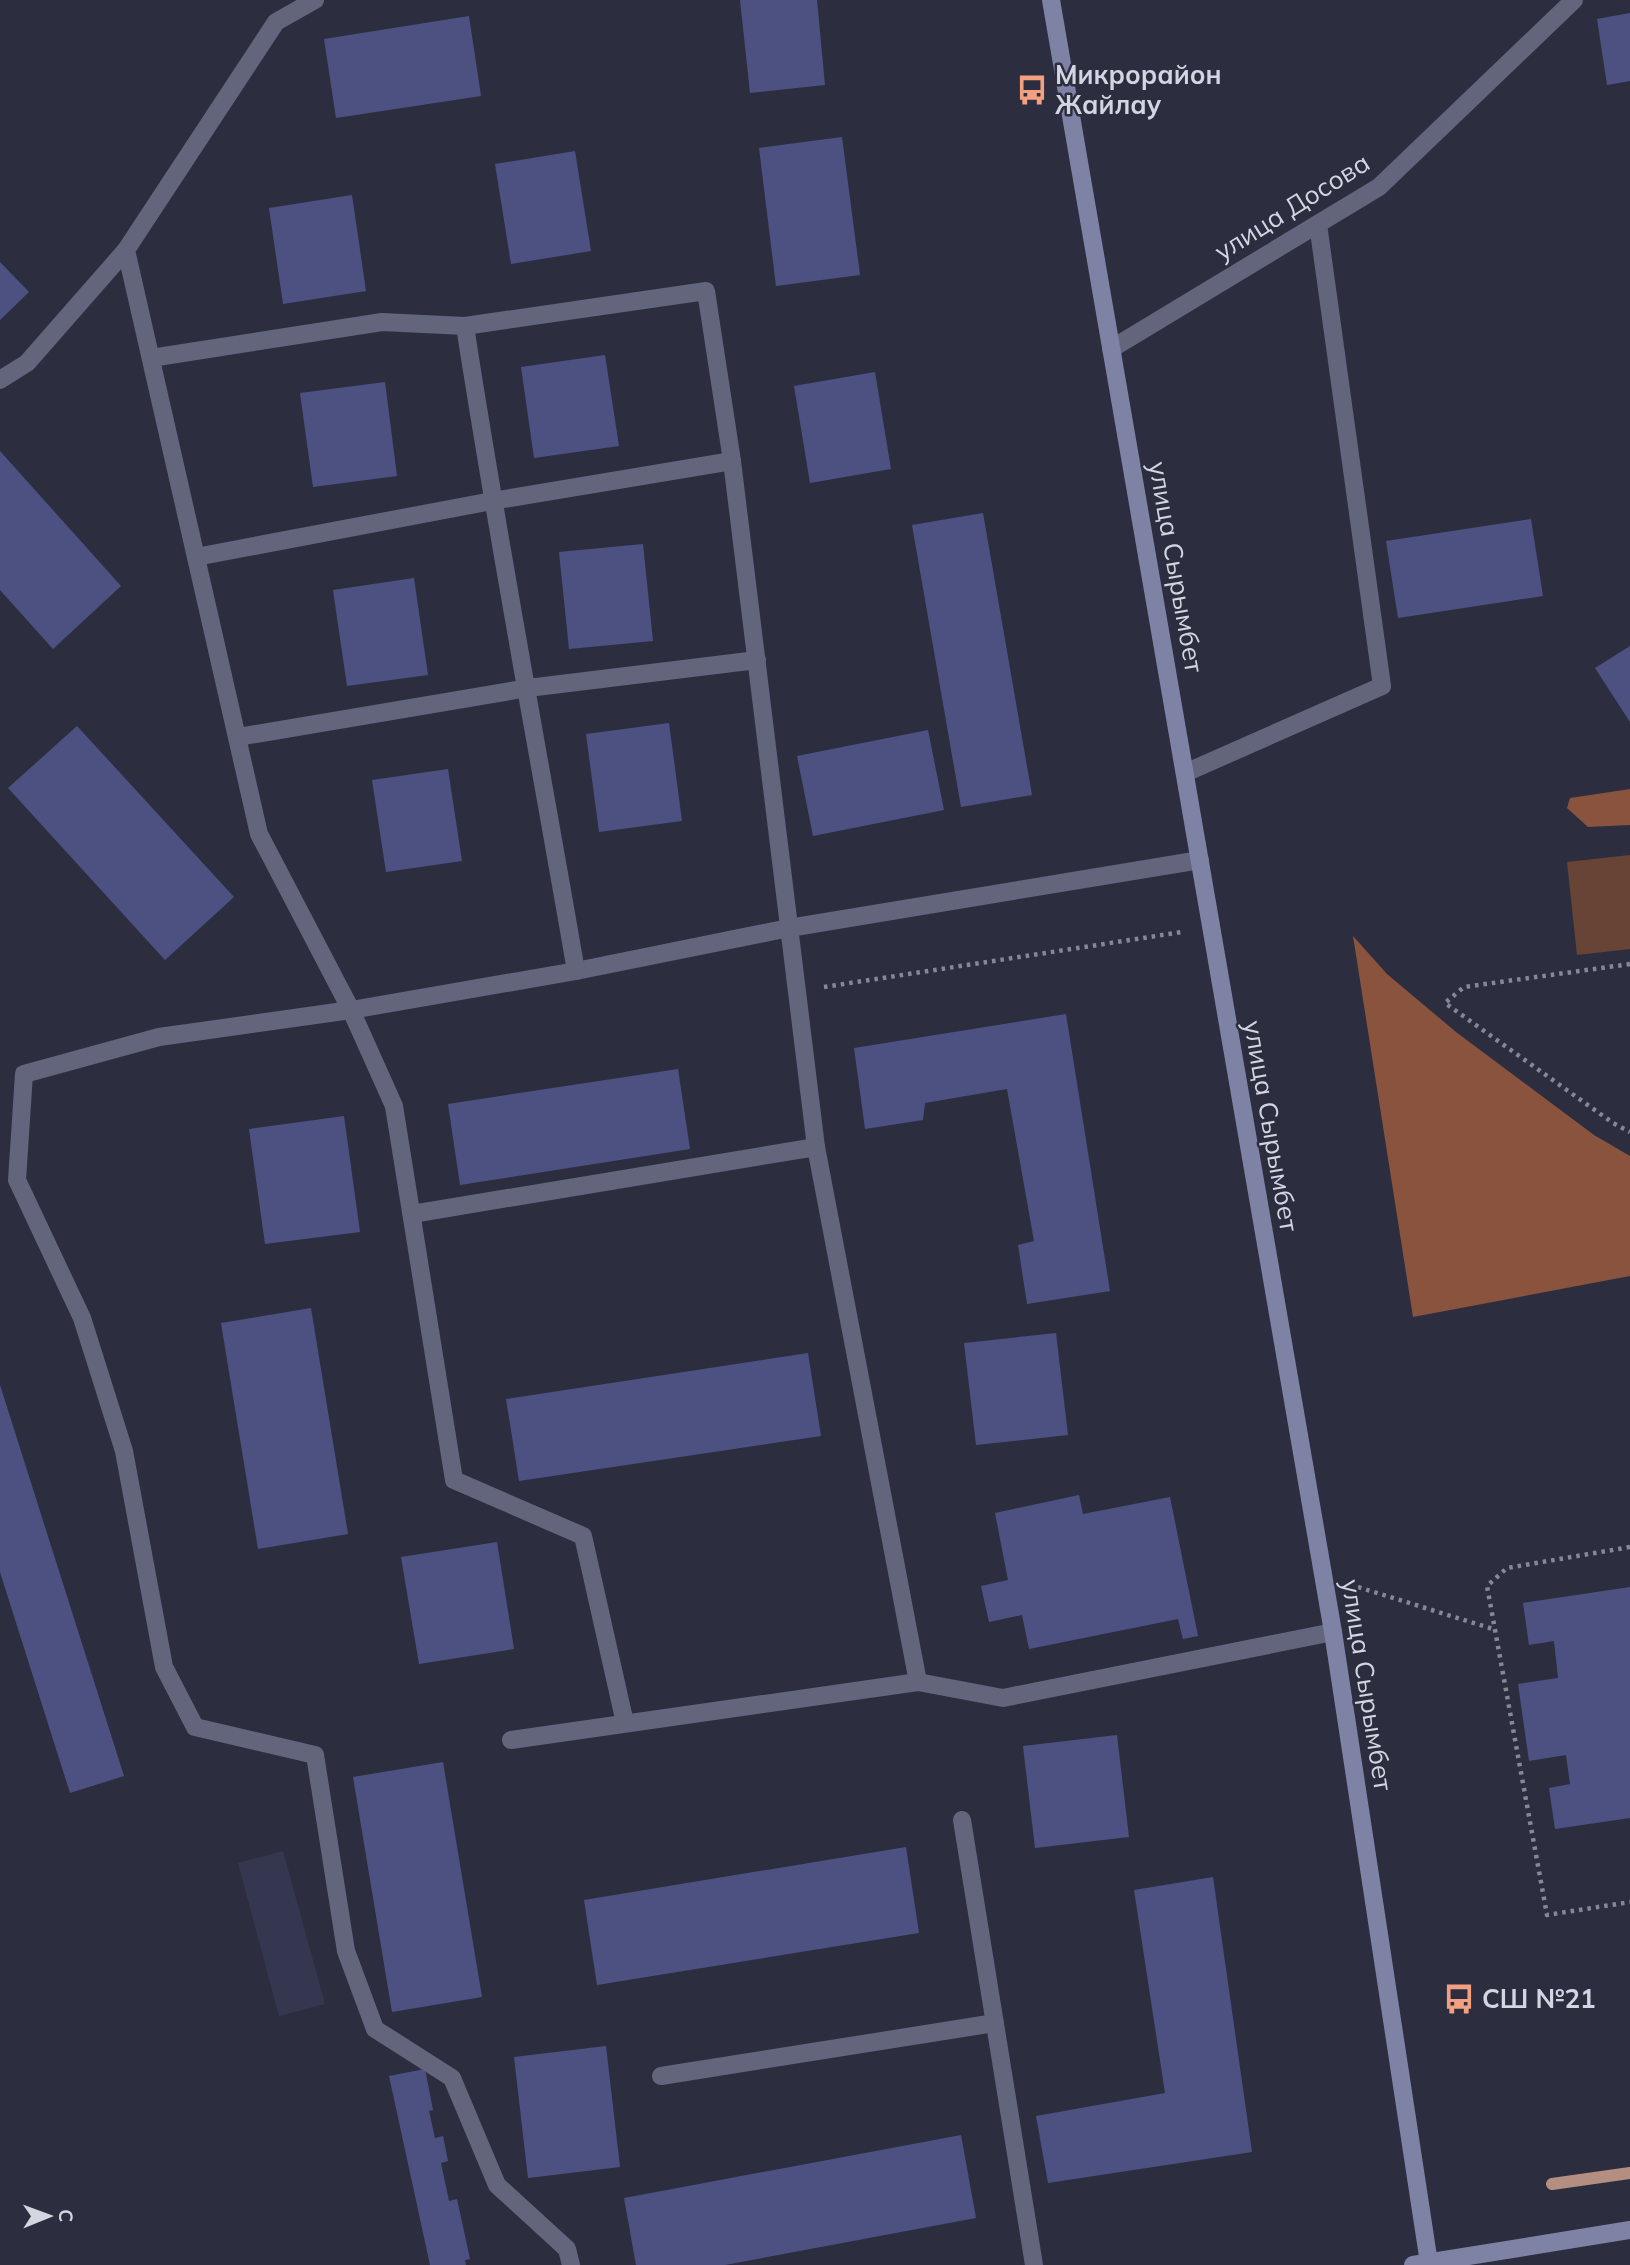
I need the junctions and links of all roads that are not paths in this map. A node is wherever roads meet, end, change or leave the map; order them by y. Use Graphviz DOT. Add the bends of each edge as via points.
graph roads {
  1 [pos="315,0"];
  2 [pos="1051,0"];
  3 [pos="1574,0"];
  4 [pos="1318,224"];
  5 [pos="126,250"];
  6 [pos="465,326"];
  7 [pos="1111,349"];
  8 [pos="151,358"];
  9 [pos="0,380"];
  10 [pos="732,461"];
  11 [pos="492,501"];
  12 [pos="196,557"];
  13 [pos="757,660"];
  14 [pos="527,688"];
  15 [pos="238,737"];
  16 [pos="1185,773"];
  17 [pos="1200,860"];
  18 [pos="789,928"];
  19 [pos="576,971"];
  20 [pos="351,1010"];
  21 [pos="816,1147"];
  22 [pos="411,1214"];
  23 [pos="1333,1632"];
  24 [pos="918,1682"];
  25 [pos="625,1723"];
  26 [pos="511,1740"];
  27 [pos="962,1820"];
  28 [pos="995,2022"];
  29 [pos="662,2076"];
  30 [pos="1630,2230"];
  31 [pos="1424,2264"];
  32 [pos="571,2265"];
  33 [pos="1034,2265"];
  1 -- 5 [label="street" via="276,22"];
  2 -- 7 [label="street, улица Сырымбет"];
  3 -- 4 [label="street, улица Досова" via="1379,187"];
  4 -- 7 [label="street, улица Досова"];
  4 -- 16 [label="street" via="1382,686"];
  5 -- 8 [label="street"];
  5 -- 9 [label="street" via="27,363"];
  6 -- 8 [label="street" via="383,323"];
  6 -- 10 [label="street" via="706,291"];
  6 -- 11 [label="street"];
  7 -- 16 [label="street, улица Сырымбет"];
  8 -- 12 [label="street"];
  10 -- 11 [label="street"];
  10 -- 13 [label="street"];
  11 -- 12 [label="street"];
  11 -- 14 [label="street"];
  12 -- 15 [label="street"];
  13 -- 14 [label="street"];
  13 -- 18 [label="street"];
  14 -- 15 [label="street"];
  14 -- 19 [label="street"];
  15 -- 20 [label="street" via="260,834"];
  16 -- 17 [label="street, улица Сырымбет"];
  17 -- 18 [label="street"];
  17 -- 23 [label="street, улица Сырымбет"];
  18 -- 19 [label="street"];
  18 -- 21 [label="street"];
  19 -- 20 [label="street"];
  20 -- 22 [label="street" via="394,1106"];
  20 -- 32 [label="street" via="159,1037 24,1074 17,1180 82,1318 124,1451 164,1667 195,1727 315,1755 346,1951 375,2029 452,2078 497,2185 567,2249"];
  21 -- 22 [label="street"];
  21 -- 24 [label="street"];
  22 -- 25 [label="street" via="454,1480 583,1536"];
  23 -- 24 [label="street" via="1003,1698"];
  23 -- 31 [label="street, улица Сырымбет"];
  24 -- 25 [label="street"];
  25 -- 26 [label="street"];
  27 -- 28 [label="street"];
  28 -- 29 [label="street"];
  28 -- 33 [label="street"];
  30 -- 31 [label="street"];
}
